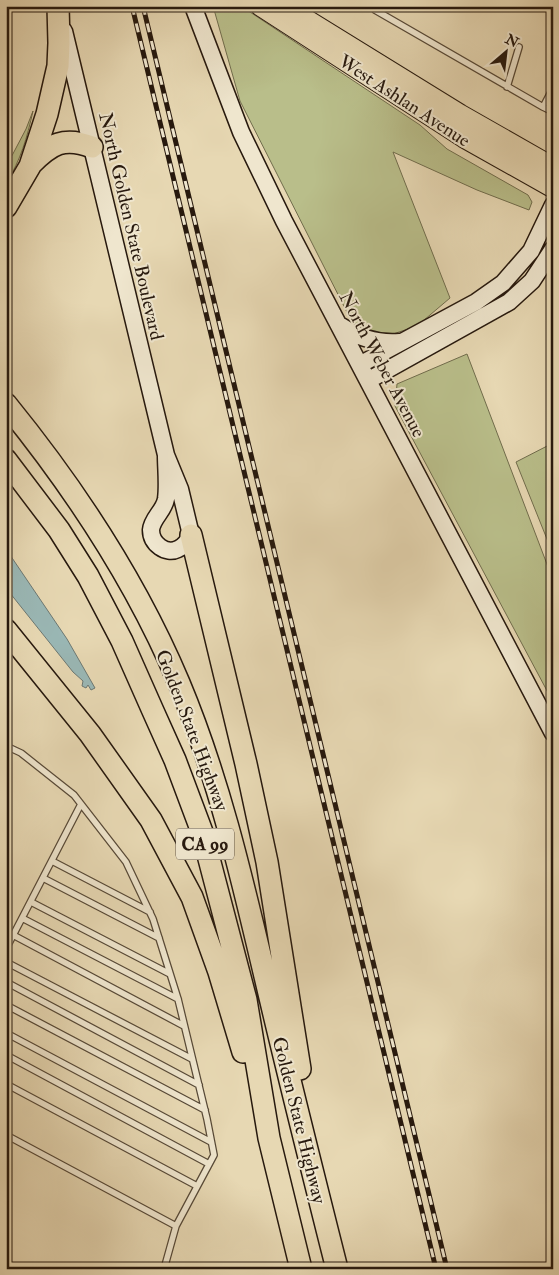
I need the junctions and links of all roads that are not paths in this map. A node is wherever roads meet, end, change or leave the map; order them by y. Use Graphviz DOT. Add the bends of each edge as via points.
graph roads {
  1 [pos="58,6"];
  2 [pos="193,6"];
  3 [pos="260,6"];
  4 [pos="285,6"];
  5 [pos="378,6"];
  6 [pos="519,47"];
  7 [pos="507,87"];
  8 [pos="553,88"];
  9 [pos="543,107"];
  10 [pos="553,112"];
  11 [pos="92,147"];
  12 [pos="30,166"];
  13 [pos="553,167"];
  14 [pos="553,188"];
  15 [pos="553,205"];
  16 [pos="6,206"];
  17 [pos="553,249"];
  18 [pos="339,325"];
  19 [pos="405,341"];
  20 [pos="360,364"];
  21 [pos="369,380"];
  22 [pos="6,404"];
  23 [pos="166,456"];
  24 [pos="6,460"];
  25 [pos="191,534"];
  26 [pos="6,630"];
  27 [pos="553,734"];
  28 [pos="6,746"];
  29 [pos="81,804"];
  30 [pos="52,861"];
  31 [pos="43,878"];
  32 [pos="31,902"];
  33 [pos="150,912"];
  34 [pos="22,918"];
  35 [pos="13,935"];
  36 [pos="159,938"];
  37 [pos="6,949"];
  38 [pos="6,962"];
  39 [pos="170,974"];
  40 [pos="6,982"];
  41 [pos="178,999"];
  42 [pos="6,1005"];
  43 [pos="184,1026"];
  44 [pos="6,1033"];
  45 [pos="6,1055"];
  46 [pos="192,1059"];
  47 [pos="6,1084"];
  48 [pos="199,1085"];
  49 [pos="205,1110"];
  50 [pos="6,1135"];
  51 [pos="269,1138"];
  52 [pos="211,1142"];
  53 [pos="308,1156"];
  54 [pos="209,1164"];
  55 [pos="197,1186"];
  56 [pos="176,1226"];
  57 [pos="164,1269"];
  58 [pos="301,1269"];
  59 [pos="337,1269"];
  1 -- 11 [label="main road, North Golden State Boulevard"];
  1 -- 12 [label="highway" via="58,66 48,114"];
  2 -- 18 [label="main road, North Weber Avenue" via="241,132"];
  3 -- 14 [label="main road, West Ashlan Avenue" via="464,138"];
  4 -- 13 [label="main road, West Ashlan Avenue"];
  5 -- 7 [label="lane" via="375,10"];
  6 -- 7 [label="lane"];
  7 -- 9 [label="lane"];
  8 -- 9 [label="lane"];
  9 -- 10 [label="lane"];
  11 -- 12 [label="highway" via="81,142 61,142 46,150"];
  11 -- 23 [label="main road, North Golden State Boulevard"];
  12 -- 16 [label="highway"];
  15 -- 19 [label="main road" via="531,251 504,283"];
  17 -- 21 [label="main road" via="532,281 509,302"];
  18 -- 19 [label="main road" via="368,340"];
  18 -- 20 [label="main road, North Weber Avenue"];
  19 -- 20 [label="main road"];
  20 -- 21 [label="main road, North Weber Avenue"];
  21 -- 27 [label="main road, North Weber Avenue"];
  22 -- 53 [label="highway, Golden State Highway / CA 99" via="78,497 115,556 179,683 225,812"];
  23 -- 25 [label="main road, North Golden State Boulevard" via="180,489"];
  23 -- 25 [label="main road, North Golden State Boulevard" via="166,500 152,526 152,536 160,547 172,551 185,545"];
  24 -- 51 [label="highway, Golden State Highway / CA 99" via="59,530 88,576 122,641 175,760 202,832 246,1000"];
  25 -- 53 [label="highway" via="268,862 302,1081"];
  26 -- 51 [label="highway" via="90,734 151,820 172,858 192,897 212,954"];
  28 -- 29 [label="lane" via="21,753"];
  29 -- 30 [label="lane"];
  29 -- 33 [label="lane" via="126,862"];
  30 -- 31 [label="lane"];
  30 -- 33 [label="lane"];
  31 -- 32 [label="lane"];
  31 -- 36 [label="lane"];
  32 -- 34 [label="lane"];
  32 -- 39 [label="lane"];
  33 -- 36 [label="lane"];
  34 -- 35 [label="lane"];
  34 -- 41 [label="lane"];
  35 -- 37 [label="lane"];
  35 -- 43 [label="lane"];
  36 -- 39 [label="lane"];
  38 -- 46 [label="lane"];
  39 -- 41 [label="lane"];
  40 -- 48 [label="lane"];
  41 -- 43 [label="lane"];
  42 -- 49 [label="lane"];
  43 -- 46 [label="lane"];
  44 -- 52 [label="lane"];
  45 -- 54 [label="lane"];
  46 -- 48 [label="lane"];
  47 -- 55 [label="lane"];
  48 -- 49 [label="lane"];
  49 -- 52 [label="lane"];
  50 -- 56 [label="lane"];
  51 -- 58 [label="highway, Golden State Highway / CA 99"];
  52 -- 54 [label="lane" via="214,1155"];
  53 -- 59 [label="highway, Golden State Highway / CA 99"];
  54 -- 55 [label="lane"];
  55 -- 56 [label="lane"];
  56 -- 57 [label="lane"];
}
